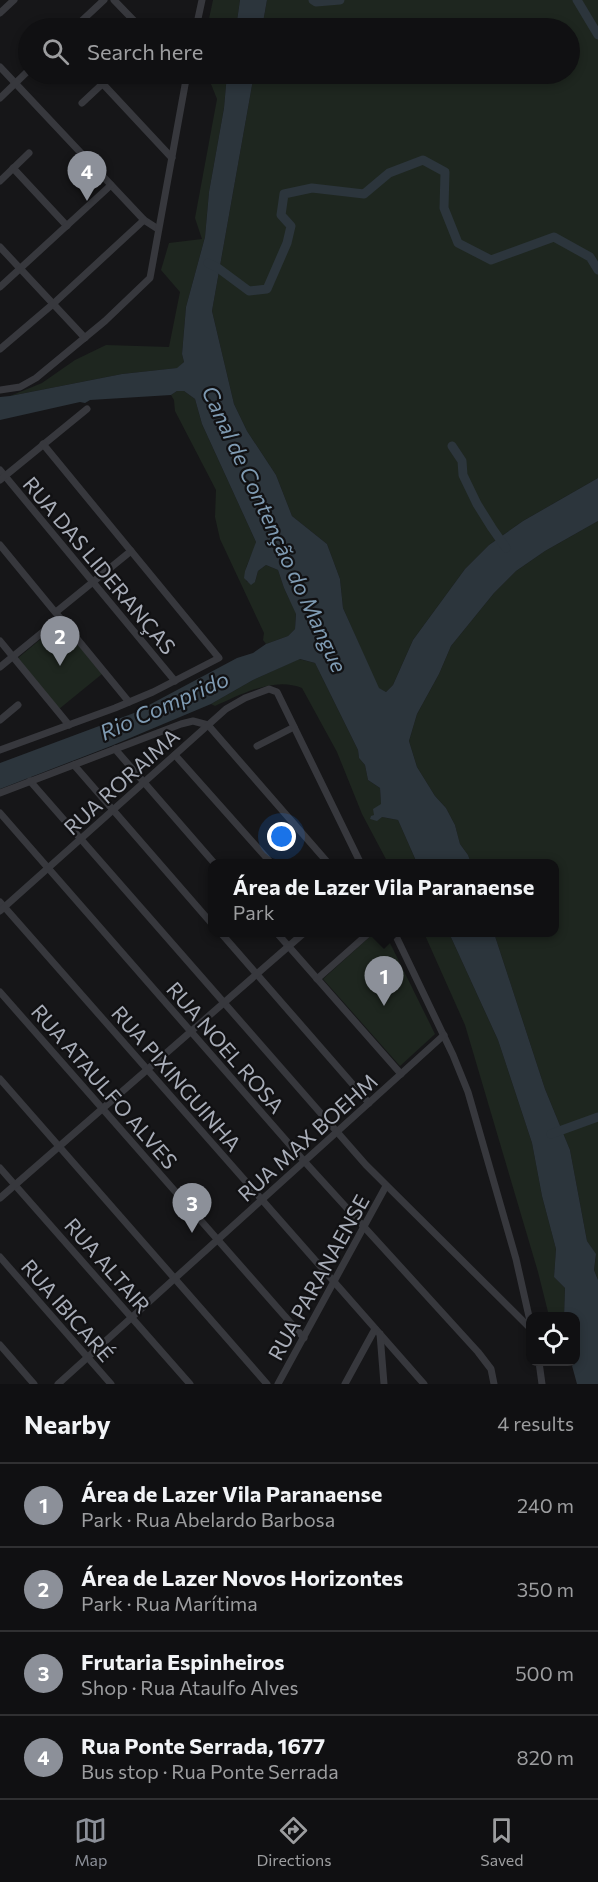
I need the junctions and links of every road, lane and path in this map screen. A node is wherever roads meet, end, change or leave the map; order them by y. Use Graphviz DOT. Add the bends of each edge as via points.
graph roads {
  1 [pos="14,0"];
  2 [pos="104,0"];
  3 [pos="114,0"];
  4 [pos="200,2"];
  5 [pos="0,13"];
  6 [pos="85,18"];
  7 [pos="131,18"];
  8 [pos="198,18"];
  9 [pos="0,67"];
  10 [pos="18,80"];
  11 [pos="15,83"];
  12 [pos="102,84"];
  13 [pos="184,84"];
  14 [pos="0,98"];
  15 [pos="82,103"];
  16 [pos="29,153"];
  17 [pos="172,158"];
  18 [pos="13,168"];
  19 [pos="0,181"];
  20 [pos="111,186"];
  21 [pos="144,220"];
  22 [pos="67,226"];
  23 [pos="158,229"];
  24 [pos="0,247"];
  25 [pos="21,269"];
  26 [pos="0,287"];
  27 [pos="53,304"];
  28 [pos="85,338"];
  29 [pos="0,349"];
  30 [pos="0,390"];
  31 [pos="87,409"];
  32 [pos="43,444"];
  33 [pos="2,475"];
  34 [pos="0,545"];
  35 [pos="131,551"];
  36 [pos="93,582"];
  37 [pos="58,615"];
  38 [pos="0,640"];
  39 [pos="13,657"];
  40 [pos="0,668"];
  41 [pos="175,681"];
  42 [pos="129,702"];
  43 [pos="18,705"];
  44 [pos="0,720"];
  45 [pos="69,724"];
  46 [pos="208,725"];
  47 [pos="294,727"];
  48 [pos="258,746"];
  49 [pos="1,748"];
  50 [pos="115,749"];
  51 [pos="175,755"];
  52 [pos="74,765"];
  53 [pos="30,782"];
  54 [pos="144,783"];
  55 [pos="0,793"];
  56 [pos="113,810"];
  57 [pos="0,813"];
  58 [pos="80,839"];
  59 [pos="211,859"];
  60 [pos="268,859"];
  61 [pos="325,859"];
  62 [pos="359,859"];
  63 [pos="48,868"];
  64 [pos="2,907"];
  65 [pos="208,918"];
  66 [pos="224,937"];
  67 [pos="280,937"];
  68 [pos="300,937"];
  69 [pos="365,937"];
  70 [pos="396,937"];
  71 [pos="289,946"];
  72 [pos="257,974"];
  73 [pos="317,979"];
  74 [pos="0,992"];
  75 [pos="224,1003"];
  76 [pos="191,1032"];
  77 [pos="444,1035"];
  78 [pos="147,1070"];
  79 [pos="401,1074"];
  80 [pos="0,1079"];
  81 [pos="369,1103"];
  82 [pos="103,1109"];
  83 [pos="337,1132"];
  84 [pos="60,1146"];
  85 [pos="304,1161"];
  86 [pos="0,1167"];
  87 [pos="15,1185"];
  88 [pos="386,1186"];
  89 [pos="0,1198"];
  90 [pos="262,1200"];
  91 [pos="364,1227"];
  92 [pos="218,1239"];
  93 [pos="0,1257"];
  94 [pos="174,1278"];
  95 [pos="334,1282"];
  96 [pos="529,1312"];
  97 [pos="131,1317"];
  98 [pos="526,1323"];
  99 [pos="377,1331"];
  100 [pos="304,1338"];
  101 [pos="0,1345"];
  102 [pos="87,1357"];
  103 [pos="540,1366"];
  104 [pos="182,1375"];
  105 [pos="34,1384"];
  106 [pos="58,1384"];
  107 [pos="111,1384"];
  108 [pos="178,1384"];
  109 [pos="190,1384"];
  110 [pos="267,1384"];
  111 [pos="278,1384"];
  112 [pos="345,1384"];
  113 [pos="384,1384"];
  114 [pos="424,1384"];
  115 [pos="494,1384"];
  116 [pos="542,1384"];
  1 -- 5 [label="street"];
  2 -- 6 [label="street"];
  3 -- 7 [label="street"];
  4 -- 8 [label="street"];
  9 -- 11 [label="street"];
  10 -- 11 [label="street"];
  11 -- 14 [label="street"];
  11 -- 20 [label="street"];
  12 -- 15 [label="street"];
  12 -- 17 [label="street"];
  13 -- 17 [label="street"];
  16 -- 18 [label="street"];
  17 -- 23 [label="street"];
  18 -- 19 [label="street"];
  18 -- 22 [label="street"];
  20 -- 21 [label="street"];
  20 -- 22 [label="street"];
  21 -- 23 [label="street"];
  21 -- 27 [label="street"];
  22 -- 25 [label="street"];
  23 -- 28 [label="street" via="150,278"];
  24 -- 25 [label="street"];
  25 -- 26 [label="street"];
  25 -- 27 [label="street"];
  27 -- 28 [label="street"];
  27 -- 29 [label="street"];
  28 -- 30 [label="street" via="45,372 13,389"];
  31 -- 32 [label="street"];
  32 -- 33 [label="street"];
  32 -- 35 [label="street"];
  33 -- 36 [label="street, RUA DAS LIDERANÇAS"];
  34 -- 37 [label="street"];
  35 -- 36 [label="street"];
  35 -- 41 [label="street" via="219,658"];
  36 -- 37 [label="street"];
  36 -- 41 [label="street, RUA DAS LIDERANÇAS"];
  37 -- 39 [label="street"];
  37 -- 42 [label="street"];
  38 -- 39 [label="street"];
  39 -- 40 [label="street"];
  39 -- 45 [label="street"];
  41 -- 42 [label="street"];
  42 -- 45 [label="street"];
  43 -- 44 [label="street"];
  45 -- 49 [label="street"];
  46 -- 47 [label="street, RUA RORAIMA" via="237,702 272,689"];
  46 -- 50 [label="street" via="186,723"];
  46 -- 51 [label="street, RUA RORAIMA"];
  46 -- 61 [label="street"];
  47 -- 48 [label="street"];
  47 -- 62 [label="street"];
  50 -- 52 [label="street"];
  50 -- 54 [label="street"];
  51 -- 54 [label="street, RUA RORAIMA"];
  51 -- 60 [label="street"];
  52 -- 53 [label="street"];
  52 -- 56 [label="street"];
  53 -- 55 [label="street"];
  53 -- 58 [label="street"];
  54 -- 56 [label="street, RUA RORAIMA"];
  54 -- 59 [label="street"];
  56 -- 58 [label="street, RUA RORAIMA"];
  56 -- 65 [label="street"];
  57 -- 63 [label="street, RUA NOEL ROSA"];
  58 -- 63 [label="street, RUA RORAIMA"];
  58 -- 75 [label="street"];
  63 -- 64 [label="street, RUA RORAIMA"];
  63 -- 76 [label="street, RUA NOEL ROSA"];
  64 -- 78 [label="street, RUA PIXINGUINHA"];
  66 -- 72 [label="street"];
  67 -- 71 [label="street"];
  68 -- 71 [label="street"];
  69 -- 73 [label="street"];
  70 -- 77 [label="street"];
  71 -- 72 [label="street"];
  71 -- 73 [label="street"];
  72 -- 75 [label="street"];
  72 -- 81 [label="street"];
  73 -- 79 [label="street"];
  74 -- 82 [label="street, RUA ATAULFO ALVES"];
  75 -- 76 [label="street"];
  75 -- 83 [label="street"];
  76 -- 78 [label="street"];
  76 -- 85 [label="street, RUA NOEL ROSA"];
  77 -- 79 [label="street, RUA MAX BOEHM"];
  77 -- 96 [label="street" via="476,1115"];
  78 -- 82 [label="street"];
  78 -- 90 [label="street, RUA PIXINGUINHA"];
  79 -- 81 [label="street, RUA MAX BOEHM"];
  80 -- 84 [label="street"];
  81 -- 83 [label="street, RUA MAX BOEHM"];
  82 -- 84 [label="street"];
  82 -- 92 [label="street, RUA ATAULFO ALVES"];
  83 -- 85 [label="street, RUA MAX BOEHM"];
  83 -- 88 [label="street"];
  84 -- 87 [label="street"];
  84 -- 94 [label="street"];
  85 -- 90 [label="street, RUA MAX BOEHM"];
  85 -- 91 [label="street, RUA NOEL ROSA"];
  86 -- 87 [label="street, RUA ALTAIR"];
  87 -- 89 [label="street"];
  87 -- 97 [label="street, RUA ALTAIR"];
  88 -- 91 [label="street, RUA PARANAENSE"];
  88 -- 98 [label="street"];
  90 -- 92 [label="street, RUA MAX BOEHM"];
  90 -- 95 [label="street, RUA PIXINGUINHA"];
  91 -- 95 [label="street, RUA PARANAENSE"];
  91 -- 115 [label="street, RUA NOEL ROSA" via="483,1358"];
  92 -- 94 [label="street, RUA MAX BOEHM"];
  92 -- 100 [label="street, RUA ATAULFO ALVES"];
  93 -- 102 [label="street, RUA IBICARÉ"];
  94 -- 97 [label="street, RUA MAX BOEHM"];
  94 -- 110 [label="street"];
  95 -- 99 [label="street, RUA PIXINGUINHA"];
  95 -- 100 [label="street, RUA PARANAENSE"];
  97 -- 102 [label="street, RUA MAX BOEHM"];
  97 -- 104 [label="street, RUA ALTAIR"];
  99 -- 112 [label="street"];
  99 -- 113 [label="street"];
  99 -- 114 [label="street, RUA PIXINGUINHA"];
  100 -- 111 [label="street, RUA PARANAENSE"];
  101 -- 105 [label="street"];
  102 -- 106 [label="street, RUA MAX BOEHM"];
  102 -- 107 [label="street, RUA IBICARÉ"];
  103 -- 116 [label="street"];
  104 -- 108 [label="street"];
  104 -- 109 [label="street, RUA ALTAIR"];
}
